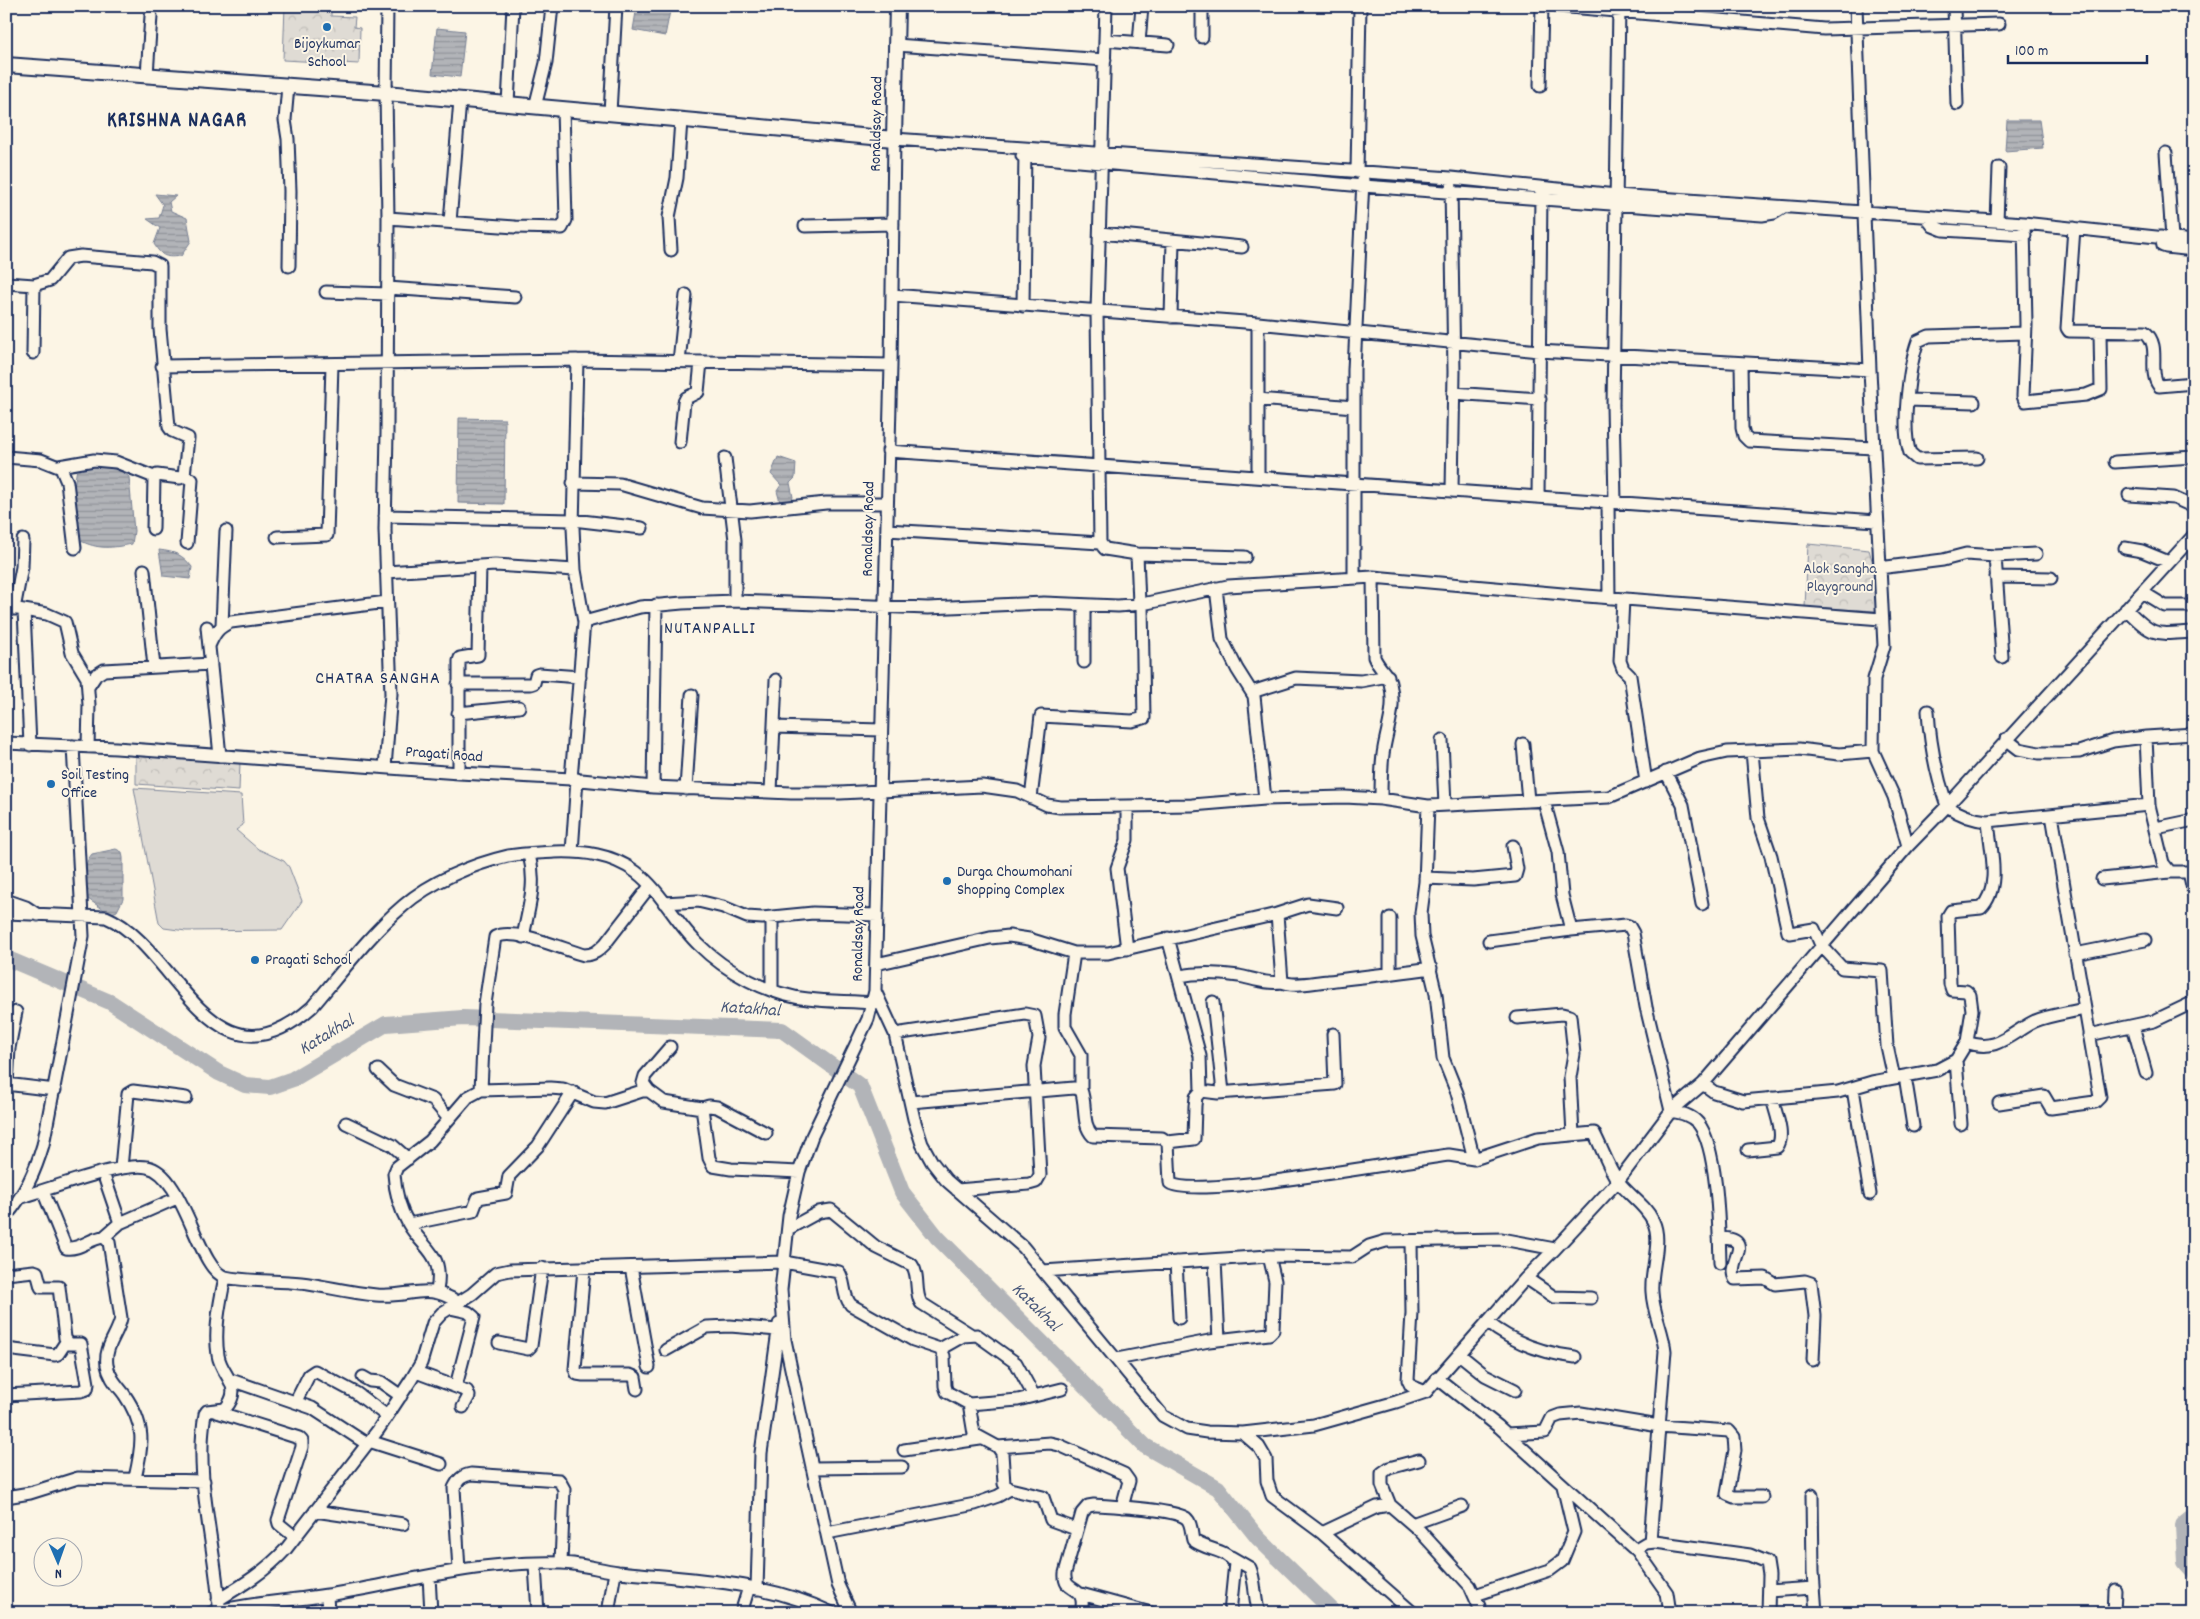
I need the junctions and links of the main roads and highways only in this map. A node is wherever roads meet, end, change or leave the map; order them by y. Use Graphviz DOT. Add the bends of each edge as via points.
graph roads {
  1 [pos="897,6"];
  2 [pos="6,65"];
  1 -- 2 [label="main road, Ronaldsay Road" via="894,139 386,93"];
}
